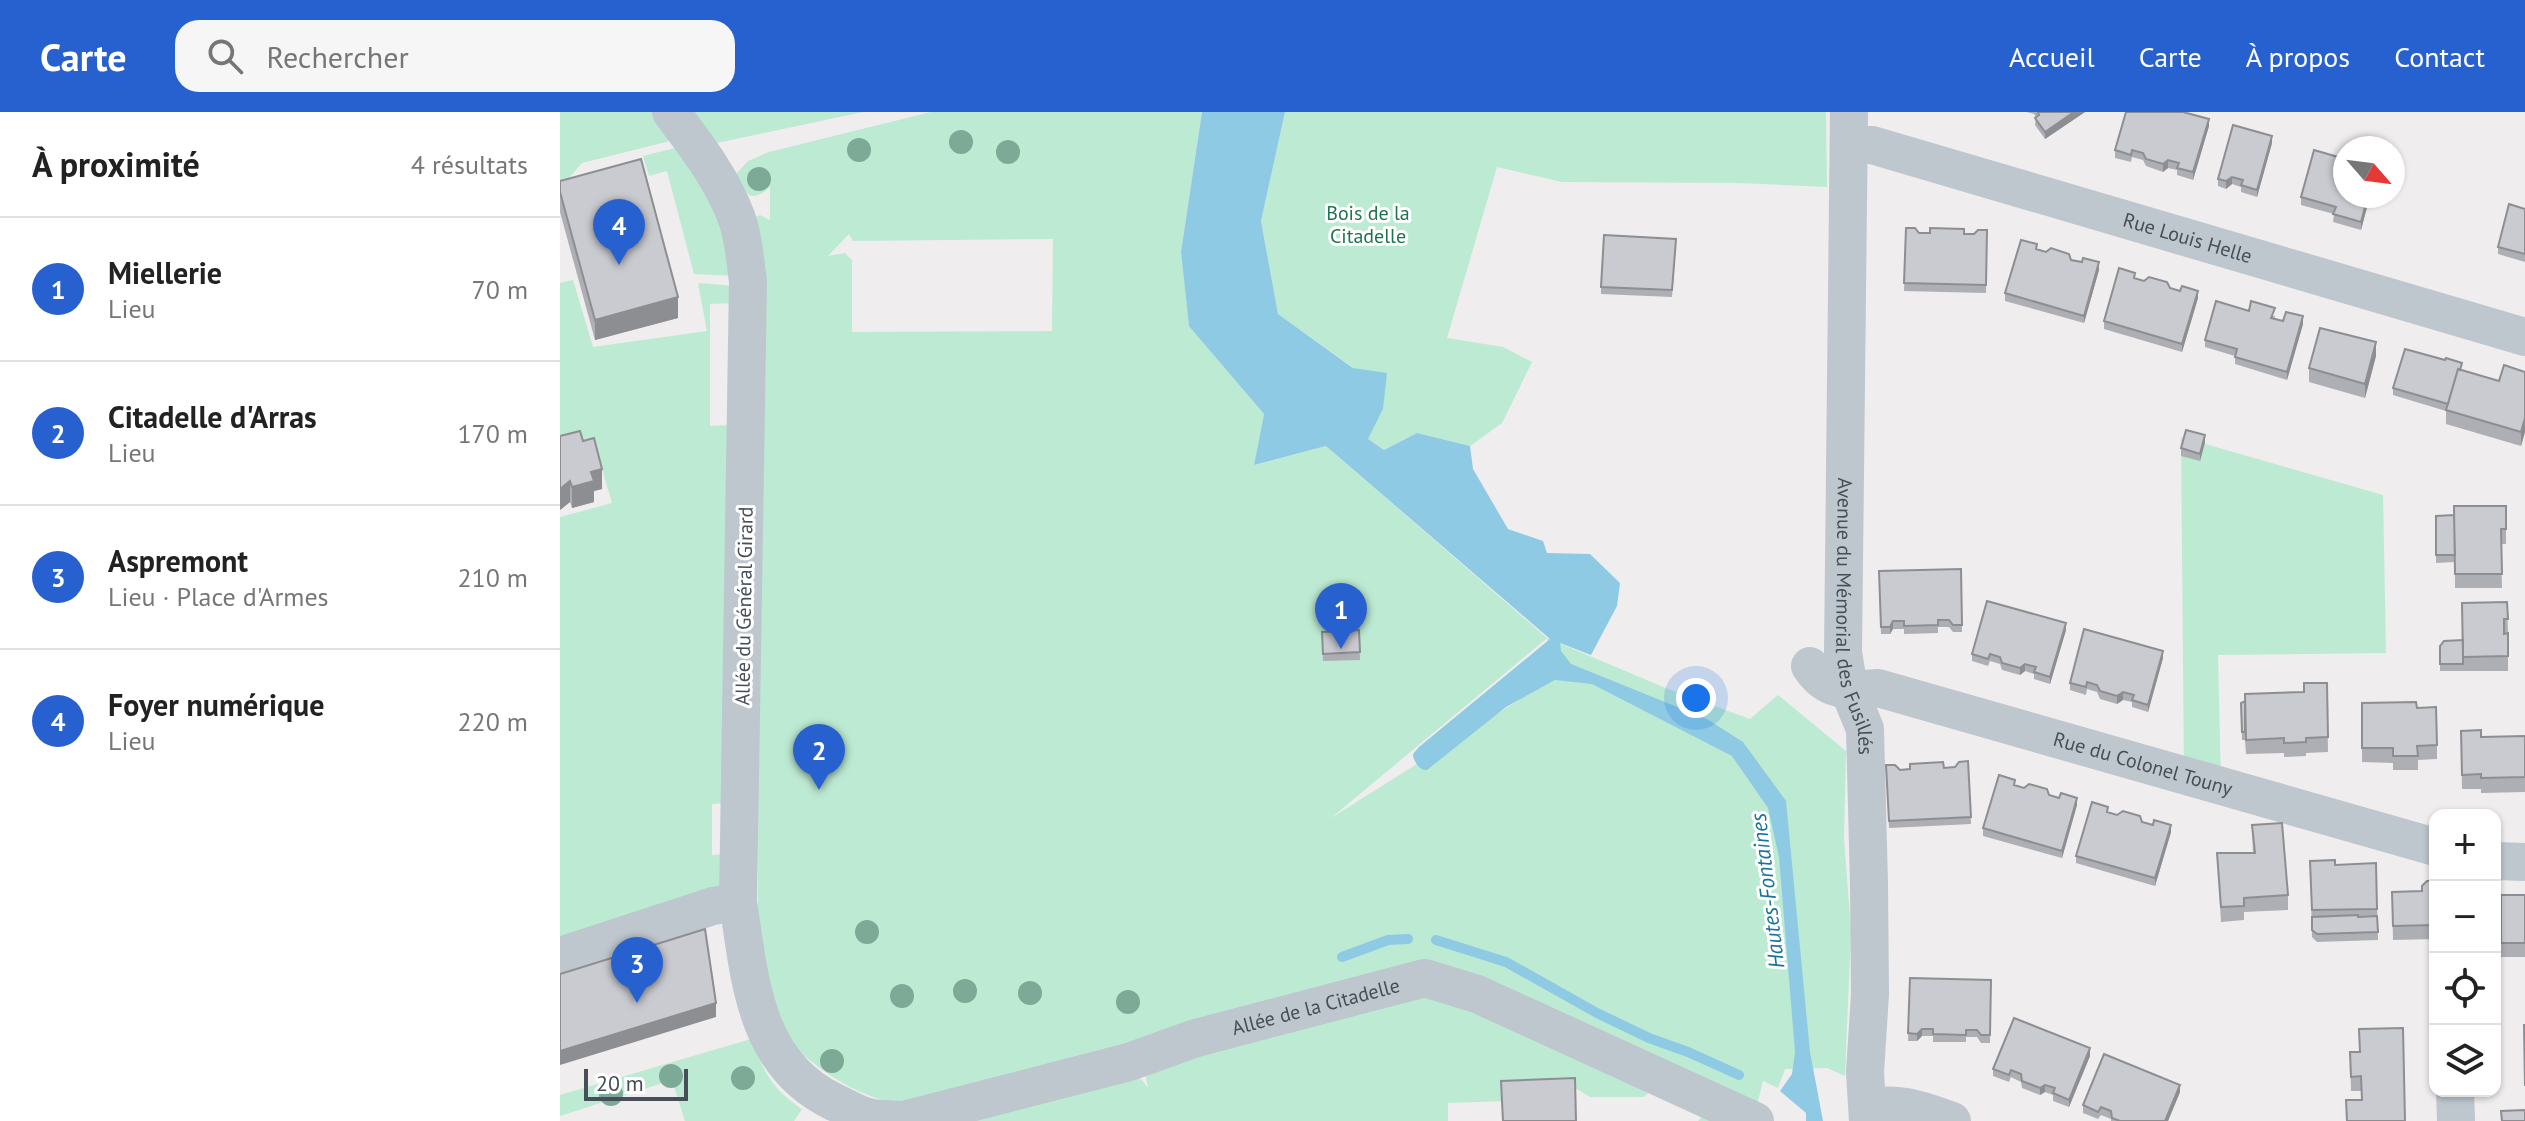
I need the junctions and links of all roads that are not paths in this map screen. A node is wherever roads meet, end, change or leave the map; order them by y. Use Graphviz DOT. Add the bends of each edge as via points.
graph roads {
  1 [pos="671,112"];
  2 [pos="1849,129"];
  3 [pos="2525,337"];
  4 [pos="1810,666"];
  5 [pos="1849,690"];
  6 [pos="2429,845"];
  7 [pos="2501,861"];
  8 [pos="2525,862"];
  9 [pos="738,902"];
  10 [pos="560,956"];
  11 [pos="2455,1097"];
  12 [pos="813,1108"];
  13 [pos="1706,1112"];
  14 [pos="1868,1114"];
  15 [pos="904,1120"];
  16 [pos="1755,1121"];
  17 [pos="1952,1121"];
  18 [pos="2456,1121"];
  1 -- 9 [label="street, Allée du Général Girard" via="710,165 735,214 748,281"];
  2 -- 3 [label="street, Rue Louis Helle" via="1872,145"];
  2 -- 5 [label="street, Avenue du Mémorial des Fusillés" via="1843,652"];
  4 -- 5 [label="street" via="1819,679"];
  5 -- 6 [label="street, Rue du Colonel Touny" via="1878,688"];
  5 -- 14 [label="street, Avenue du Mémorial des Fusillés" via="1865,729"];
  7 -- 8 [label="street"];
  9 -- 10 [label="street"];
  9 -- 12 [label="street, Allée du Général Girard" via="763,1025 772,1046 803,1083"];
  11 -- 18 [label="street"];
  12 -- 15 [label="street, Allée de la Citadelle"];
  13 -- 15 [label="street, Allée de la Citadelle" via="1477,994 1425,978"];
  13 -- 16 [label="street, Allée de la Citadelle"];
  14 -- 17 [label="street" via="1892,1104"];
}
